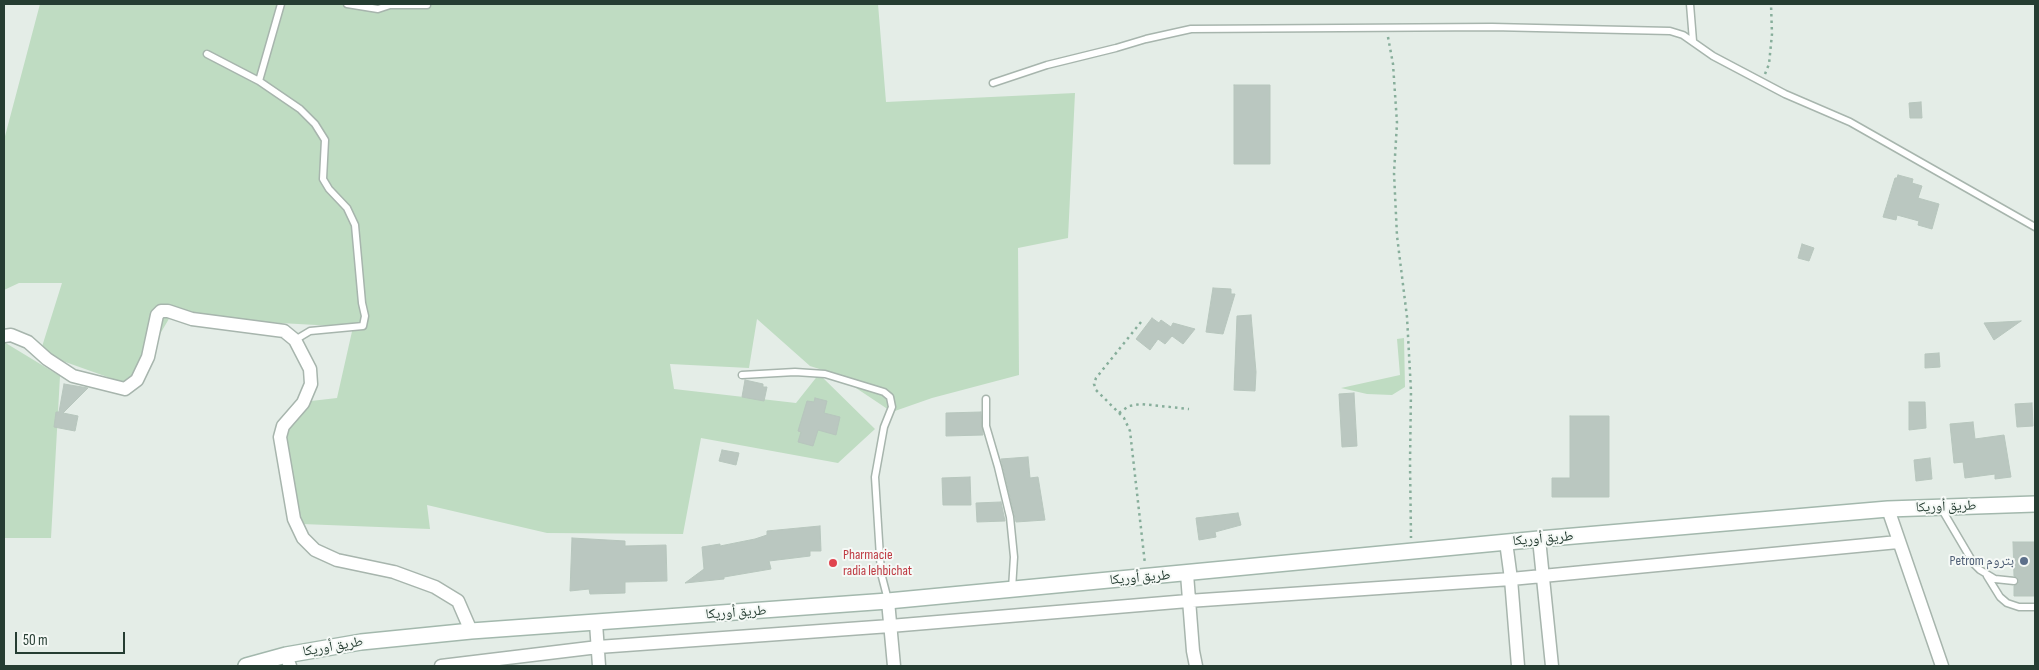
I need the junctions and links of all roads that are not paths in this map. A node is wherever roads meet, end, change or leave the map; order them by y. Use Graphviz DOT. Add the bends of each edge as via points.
graph roads {
  1 [pos="281,4"];
  2 [pos="347,4"];
  3 [pos="1690,4"];
  4 [pos="427,5"];
  5 [pos="1693,41"];
  6 [pos="207,54"];
  7 [pos="259,80"];
  8 [pos="994,82"];
  9 [pos="2035,227"];
  10 [pos="4,336"];
  11 [pos="295,340"];
  12 [pos="742,375"];
  13 [pos="986,399"];
  14 [pos="2035,504"];
  15 [pos="1940,507"];
  16 [pos="1888,509"];
  17 [pos="1539,539"];
  18 [pos="1506,542"];
  19 [pos="1898,542"];
  20 [pos="1186,574"];
  21 [pos="1544,575"];
  22 [pos="1987,575"];
  23 [pos="1511,579"];
  24 [pos="2014,581"];
  25 [pos="1012,590"];
  26 [pos="1188,600"];
  27 [pos="888,601"];
  28 [pos="2035,607"];
  29 [pos="596,624"];
  30 [pos="890,626"];
  31 [pos="471,631"];
  32 [pos="598,647"];
  33 [pos="288,661"];
  34 [pos="246,666"];
  35 [pos="442,666"];
  36 [pos="599,666"];
  37 [pos="894,666"];
  38 [pos="1196,666"];
  39 [pos="1518,666"];
  40 [pos="1552,666"];
  41 [pos="1942,666"];
  1 -- 7 [label="lane"];
  2 -- 4 [label="lane" via="378,8"];
  3 -- 5 [label="lane"];
  5 -- 8 [label="lane" via="1676,32 1653,30 1492,27 1191,29 1047,65"];
  5 -- 9 [label="lane" via="1713,56 1785,94 1850,122"];
  6 -- 7 [label="lane"];
  7 -- 11 [label="lane" via="316,124 325,140 323,179 347,208 355,225 365,316 362,326 310,331"];
  10 -- 11 [label="street" via="11,335 28,342 73,376 125,388 137,380 148,357 161,311 192,319 284,331"];
  11 -- 31 [label="street" via="310,370 311,384 303,403 283,426 280,437 294,519 303,538 315,550 337,560 394,572 435,587 458,601"];
  12 -- 27 [label="lane" via="825,374 884,392 890,397 892,407 884,427 875,478 881,574"];
  13 -- 25 [label="lane" via="986,426 1010,517 1014,558"];
  14 -- 15 [label="street, طريق أوريكا"];
  15 -- 16 [label="street, طريق أوريكا"];
  15 -- 22 [label="lane" via="1974,564"];
  16 -- 17 [label="street, طريق أوريكا"];
  16 -- 19 [label="street"];
  17 -- 18 [label="street, طريق أوريكا"];
  17 -- 21 [label="street"];
  18 -- 20 [label="street, طريق أوريكا"];
  18 -- 23 [label="street"];
  19 -- 21 [label="street"];
  19 -- 41 [label="street"];
  20 -- 25 [label="street, طريق أوريكا"];
  20 -- 26 [label="street"];
  21 -- 23 [label="street"];
  21 -- 40 [label="street"];
  22 -- 24 [label="lane"];
  22 -- 28 [label="lane" via="2000,597 2008,603"];
  23 -- 26 [label="street"];
  23 -- 39 [label="street"];
  25 -- 27 [label="street, طريق أوريكا"];
  26 -- 30 [label="street"];
  26 -- 38 [label="street"];
  27 -- 29 [label="street, طريق أوريكا"];
  27 -- 30 [label="street"];
  29 -- 31 [label="street, طريق أوريكا"];
  29 -- 32 [label="street"];
  30 -- 32 [label="street"];
  30 -- 37 [label="street"];
  31 -- 33 [label="street, طريق أوريكا" via="361,642"];
  32 -- 35 [label="street"];
  32 -- 36 [label="street"];
  33 -- 34 [label="street, طريق أوريكا"];
}
